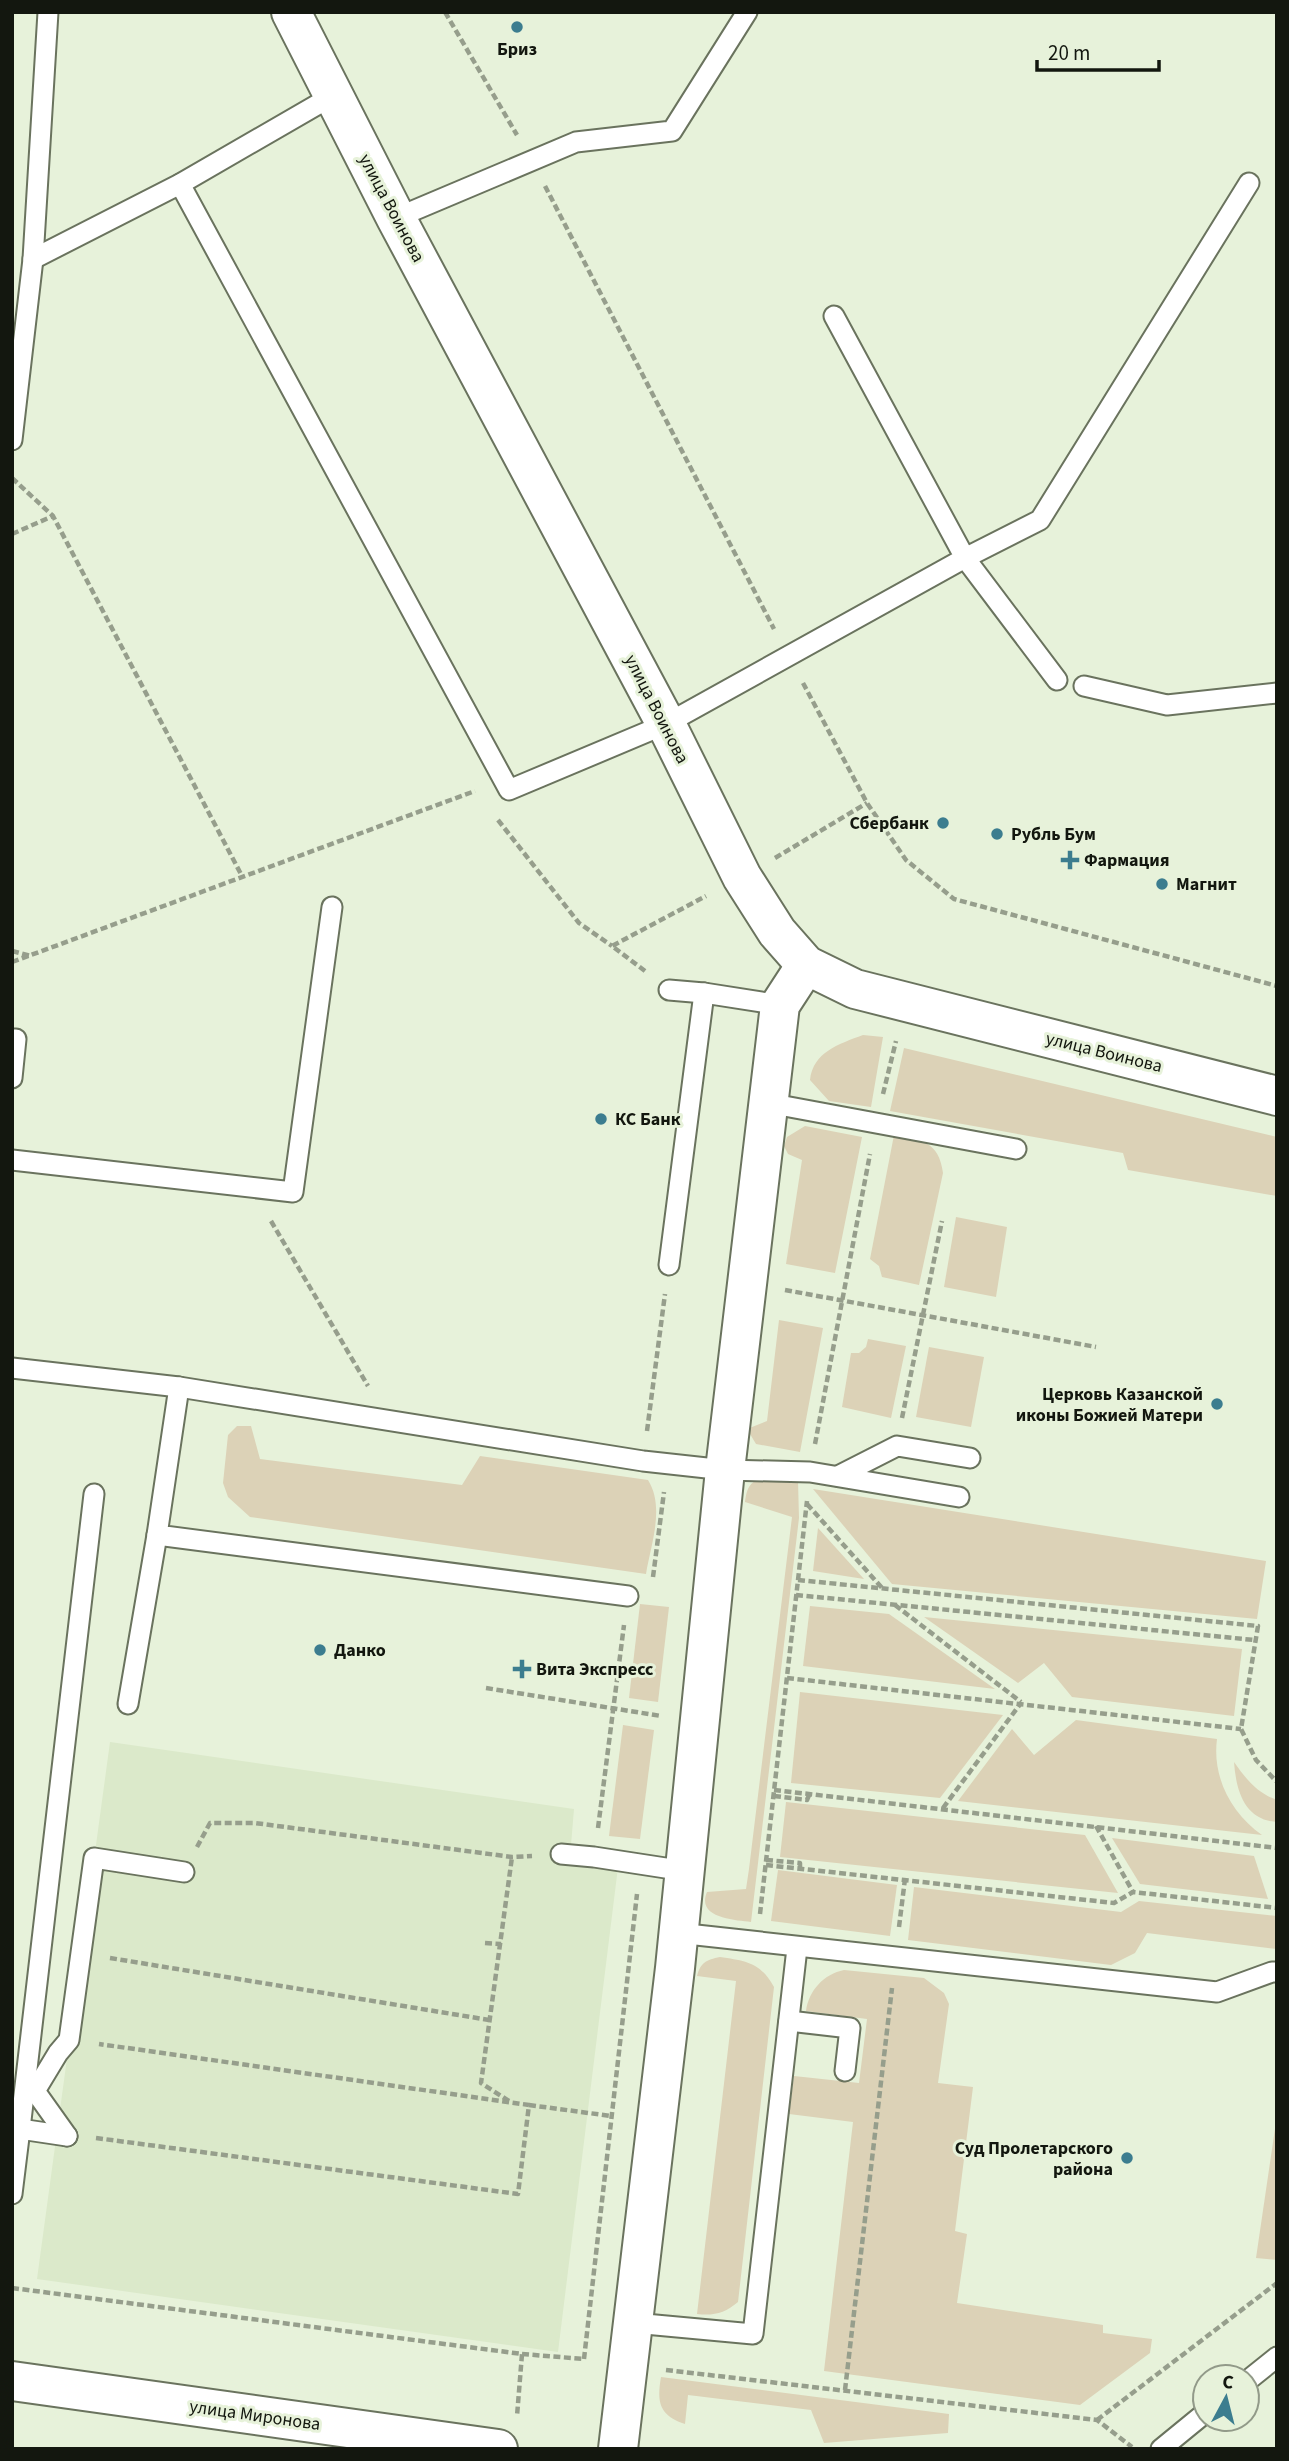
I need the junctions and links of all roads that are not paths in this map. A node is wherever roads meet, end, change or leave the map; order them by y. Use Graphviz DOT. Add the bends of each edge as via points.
graph roads {
  1 [pos="48,12"];
  2 [pos="291,12"];
  3 [pos="747,12"];
  4 [pos="334,95"];
  5 [pos="1248,183"];
  6 [pos="180,184"];
  7 [pos="397,218"];
  8 [pos="33,259"];
  9 [pos="834,316"];
  10 [pos="12,440"];
  11 [pos="965,558"];
  12 [pos="1058,680"];
  13 [pos="1084,686"];
  14 [pos="1277,693"];
  15 [pos="666,724"];
  16 [pos="332,907"];
  17 [pos="806,965"];
  18 [pos="669,990"];
  19 [pos="704,993"];
  20 [pos="780,1005"];
  21 [pos="12,1039"];
  22 [pos="12,1077"];
  23 [pos="1277,1096"];
  24 [pos="768,1103"];
  25 [pos="1016,1149"];
  26 [pos="12,1160"];
  27 [pos="668,1265"];
  28 [pos="12,1368"];
  29 [pos="179,1387"];
  30 [pos="970,1458"];
  31 [pos="725,1470"];
  32 [pos="838,1476"];
  33 [pos="94,1494"];
  34 [pos="959,1497"];
  35 [pos="157,1535"];
  36 [pos="628,1596"];
  37 [pos="128,1703"];
  38 [pos="561,1854"];
  39 [pos="667,1869"];
  40 [pos="184,1872"];
  41 [pos="678,1933"];
  42 [pos="797,1948"];
  43 [pos="1277,1972"];
  44 [pos="789,2021"];
  45 [pos="845,2071"];
  46 [pos="20,2129"];
  47 [pos="12,2194"];
  48 [pos="634,2323"];
  49 [pos="1277,2357"];
  50 [pos="1261,2370"];
  51 [pos="12,2381"];
  52 [pos="1191,2424"];
  53 [pos="507,2436"];
  54 [pos="618,2449"];
  55 [pos="1161,2449"];
  1 -- 8 [label="lane"];
  2 -- 4 [label="street, улица Воинова"];
  3 -- 7 [label="lane" via="672,131 576,142"];
  4 -- 6 [label="lane"];
  4 -- 7 [label="street, улица Воинова"];
  5 -- 11 [label="lane" via="1040,520"];
  6 -- 8 [label="lane"];
  6 -- 15 [label="lane" via="509,790"];
  7 -- 15 [label="street, улица Воинова"];
  8 -- 10 [label="lane"];
  9 -- 11 [label="lane"];
  11 -- 12 [label="lane"];
  11 -- 15 [label="lane"];
  13 -- 14 [label="lane" via="1167,705"];
  15 -- 17 [label="street, улица Воинова" via="742,877 777,932"];
  16 -- 26 [label="lane" via="293,1192"];
  17 -- 20 [label="street"];
  17 -- 23 [label="street, улица Воинова" via="855,989"];
  18 -- 19 [label="lane"];
  19 -- 20 [label="lane"];
  19 -- 27 [label="lane"];
  20 -- 24 [label="street"];
  21 -- 22 [label="lane" via="16,1039"];
  24 -- 25 [label="lane"];
  24 -- 31 [label="street"];
  28 -- 29 [label="lane"];
  29 -- 31 [label="lane" via="642,1461"];
  29 -- 35 [label="lane"];
  30 -- 32 [label="lane" via="897,1446"];
  31 -- 32 [label="lane"];
  31 -- 39 [label="street"];
  32 -- 34 [label="lane"];
  33 -- 46 [label="lane"];
  35 -- 36 [label="lane"];
  35 -- 37 [label="lane"];
  38 -- 39 [label="lane"];
  39 -- 41 [label="street"];
  40 -- 46 [label="lane" via="94,1858 69,2040 35,2091 67,2136"];
  41 -- 42 [label="lane"];
  41 -- 48 [label="street"];
  42 -- 43 [label="lane" via="1217,1992"];
  42 -- 44 [label="lane"];
  44 -- 45 [label="lane" via="850,2028"];
  44 -- 48 [label="lane" via="752,2334"];
  46 -- 47 [label="lane"];
  48 -- 54 [label="street"];
  49 -- 50 [label="lane"];
  51 -- 53 [label="street, улица Миронова"];
  52 -- 55 [label="lane"];
}
